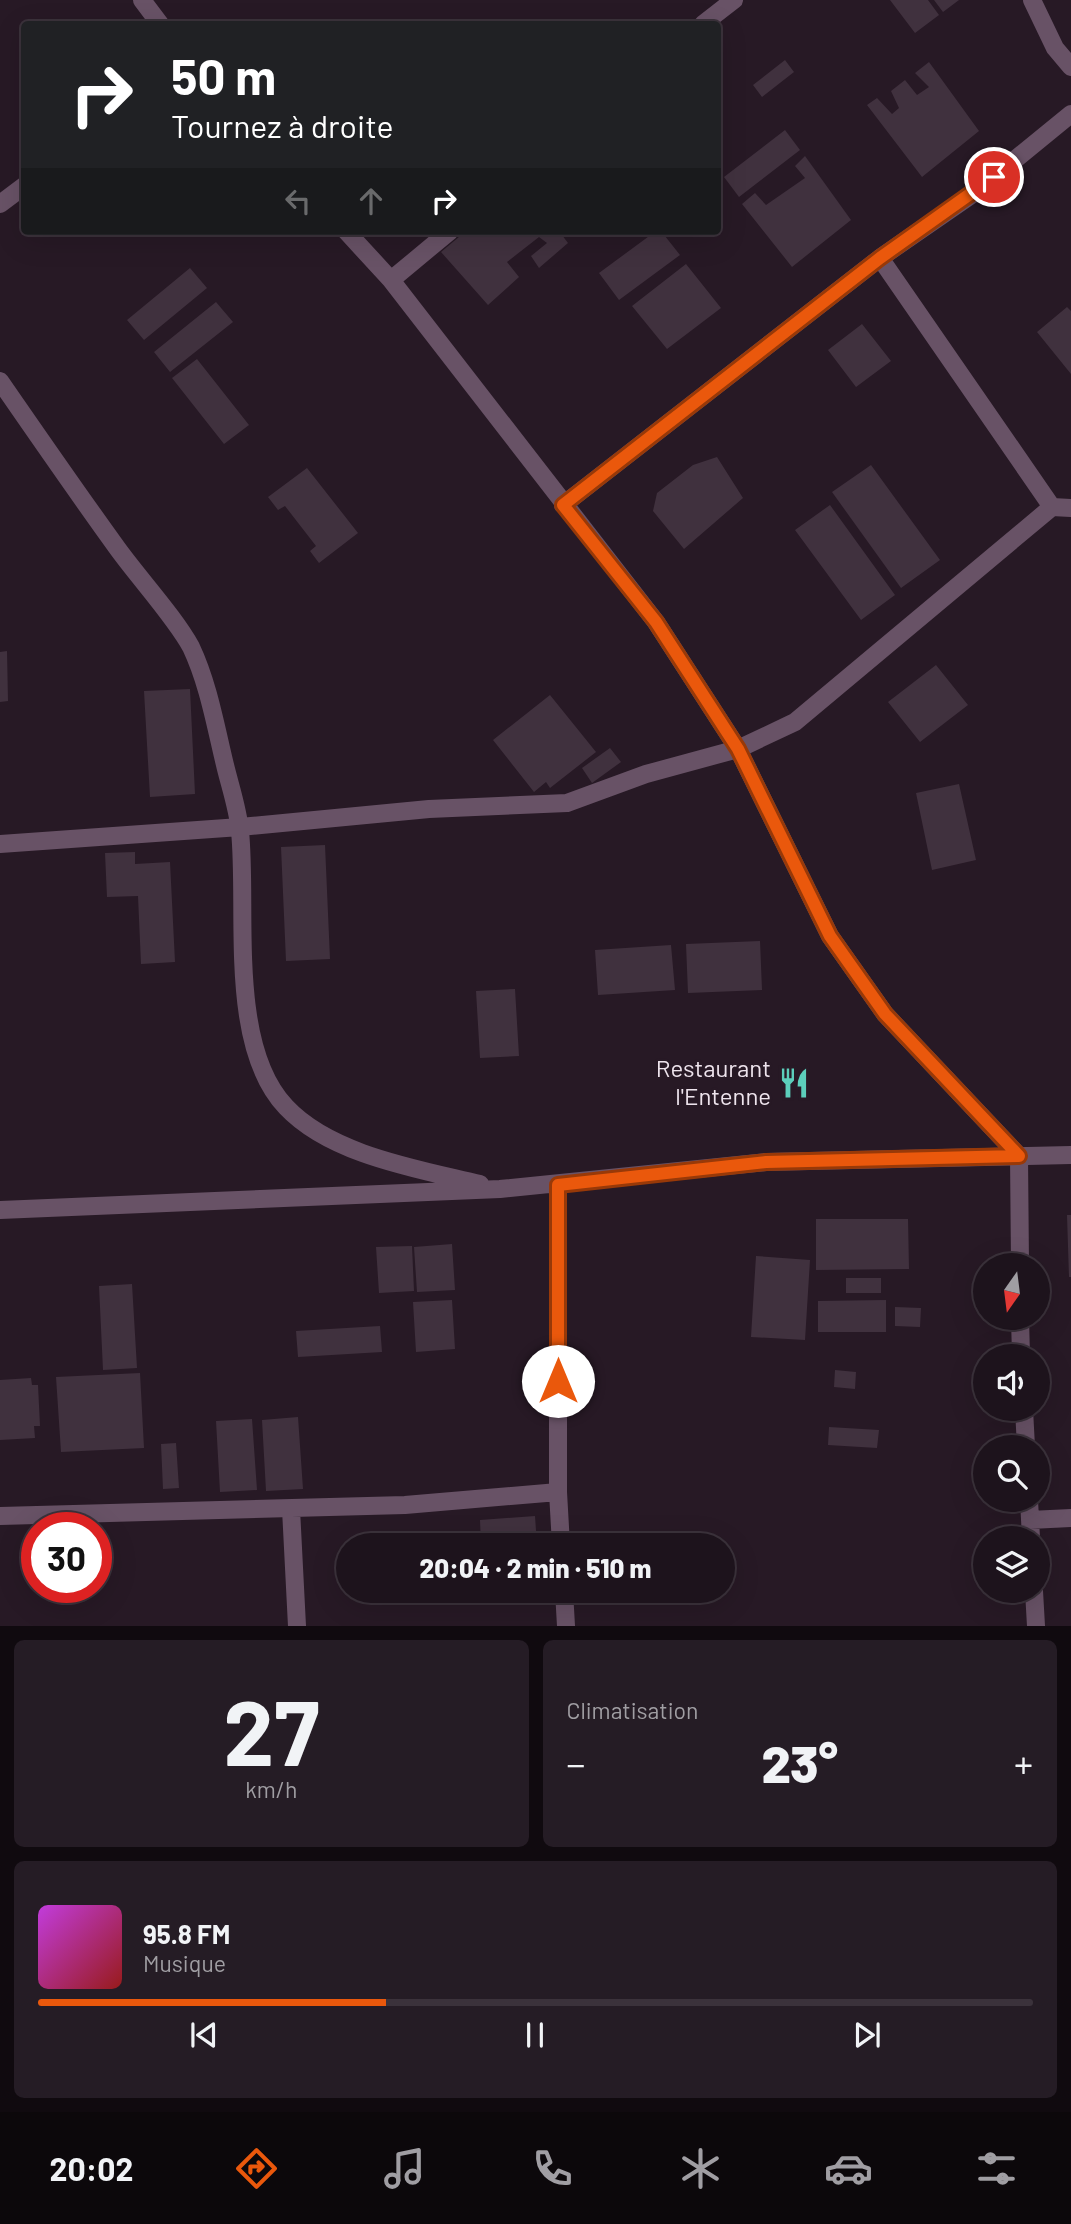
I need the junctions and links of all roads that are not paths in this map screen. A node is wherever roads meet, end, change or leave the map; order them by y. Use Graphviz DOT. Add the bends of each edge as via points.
graph roads {
  1 [pos="142,0"];
  2 [pos="734,0"];
  3 [pos="1032,0"];
  4 [pos="158,21"];
  5 [pos="707,21"];
  6 [pos="1071,67"];
  7 [pos="1071,114"];
  8 [pos="21,188"];
  9 [pos="0,204"];
  10 [pos="350,235"];
  11 [pos="445,235"];
  12 [pos="880,258"];
  13 [pos="391,280"];
  14 [pos="0,381"];
  15 [pos="563,505"];
  16 [pos="1052,507"];
  17 [pos="1071,508"];
  18 [pos="738,749"];
  19 [pos="240,827"];
  20 [pos="0,844"];
  21 [pos="1071,1155"];
  22 [pos="1019,1156"];
  23 [pos="558,1185"];
  24 [pos="500,1189"];
  25 [pos="0,1210"];
  26 [pos="1020,1253"];
  27 [pos="558,1493"];
  28 [pos="291,1509"];
  29 [pos="0,1516"];
  30 [pos="1071,1518"];
  31 [pos="1041,1526"];
  32 [pos="560,1533"];
  33 [pos="565,1603"];
  34 [pos="1035,1603"];
  35 [pos="297,1626"];
  36 [pos="566,1626"];
  37 [pos="1036,1626"];
  1 -- 4 [label="street"];
  2 -- 5 [label="street"];
  3 -- 6 [label="street" via="1055,48"];
  7 -- 12 [label="street" via="974,193"];
  8 -- 9 [label="street"];
  10 -- 13 [label="street"];
  11 -- 13 [label="street"];
  12 -- 15 [label="street"];
  12 -- 16 [label="street"];
  13 -- 15 [label="street"];
  14 -- 19 [label="street" via="190,646 210,703"];
  15 -- 18 [label="street" via="656,622"];
  16 -- 17 [label="street"];
  16 -- 18 [label="street" via="795,722"];
  18 -- 19 [label="street" via="646,774 567,803 429,809"];
  18 -- 22 [label="street" via="838,947 885,1014"];
  19 -- 20 [label="street"];
  19 -- 24 [label="street" via="248,1022 264,1073 285,1107 331,1140 393,1163"];
  21 -- 22 [label="street"];
  22 -- 23 [label="street" via="766,1162"];
  22 -- 26 [label="street"];
  23 -- 24 [label="street"];
  23 -- 27 [label="street"];
  24 -- 25 [label="street"];
  27 -- 28 [label="street"];
  27 -- 32 [label="street"];
  28 -- 29 [label="street"];
  28 -- 35 [label="street"];
  30 -- 31 [label="street"];
  33 -- 36 [label="street"];
  34 -- 37 [label="street"];
}
